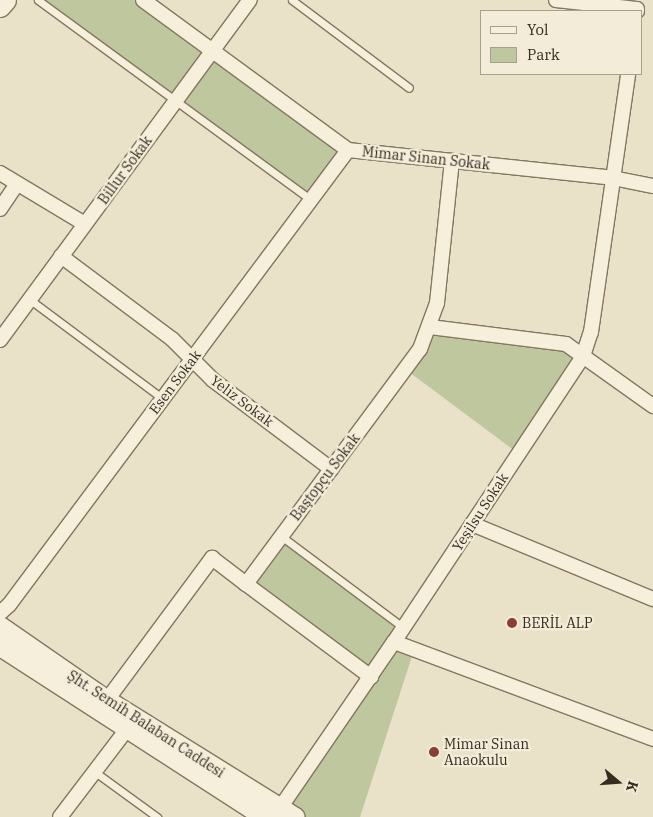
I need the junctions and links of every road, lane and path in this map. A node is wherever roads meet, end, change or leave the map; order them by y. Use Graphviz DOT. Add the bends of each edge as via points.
graph roads {
  1 [pos="6,0"];
  2 [pos="38,0"];
  3 [pos="143,0"];
  4 [pos="250,0"];
  5 [pos="292,0"];
  6 [pos="565,0"];
  7 [pos="0,7"];
  8 [pos="637,10"];
  9 [pos="212,50"];
  10 [pos="628,75"];
  11 [pos="409,88"];
  12 [pos="176,100"];
  13 [pos="348,150"];
  14 [pos="452,161"];
  15 [pos="0,173"];
  16 [pos="613,178"];
  17 [pos="18,184"];
  18 [pos="653,186"];
  19 [pos="311,200"];
  20 [pos="0,209"];
  21 [pos="85,224"];
  22 [pos="61,256"];
  23 [pos="29,299"];
  24 [pos="430,327"];
  25 [pos="0,340"];
  26 [pos="583,356"];
  27 [pos="192,360"];
  28 [pos="163,399"];
  29 [pos="653,406"];
  30 [pos="332,469"];
  31 [pos="472,524"];
  32 [pos="282,536"];
  33 [pos="246,584"];
  34 [pos="653,599"];
  35 [pos="0,613"];
  36 [pos="0,626"];
  37 [pos="404,628"];
  38 [pos="394,642"];
  39 [pos="0,646"];
  40 [pos="371,677"];
  41 [pos="107,700"];
  42 [pos="127,729"];
  43 [pos="653,739"];
  44 [pos="95,772"];
  45 [pos="278,815"];
  46 [pos="60,817"];
  47 [pos="157,817"];
  1 -- 7 [label="street"];
  2 -- 12 [label="lane"];
  3 -- 9 [label="street, Mimar Sinan Sokak"];
  4 -- 9 [label="street, Billur Sokak"];
  5 -- 11 [label="lane"];
  6 -- 8 [label="street"];
  9 -- 12 [label="street, Billur Sokak"];
  9 -- 13 [label="street, Mimar Sinan Sokak"];
  10 -- 16 [label="street, Yeşilsu Sokak"];
  12 -- 19 [label="lane"];
  12 -- 21 [label="street, Billur Sokak"];
  13 -- 14 [label="street, Mimar Sinan Sokak"];
  13 -- 19 [label="street, Esen Sokak"];
  14 -- 16 [label="street, Mimar Sinan Sokak"];
  14 -- 24 [label="street, Baştopçu Sokak" via="437,304"];
  15 -- 17 [label="street"];
  16 -- 18 [label="street, Mimar Sinan Sokak"];
  16 -- 26 [label="street, Yeşilsu Sokak" via="591,332"];
  17 -- 20 [label="street"];
  17 -- 21 [label="street"];
  19 -- 27 [label="street, Esen Sokak"];
  21 -- 22 [label="street, Billur Sokak"];
  22 -- 23 [label="street, Billur Sokak"];
  22 -- 27 [label="street, Yeliz Sokak" via="172,339"];
  23 -- 25 [label="street, Billur Sokak"];
  23 -- 28 [label="lane"];
  24 -- 26 [label="street" via="566,344"];
  24 -- 30 [label="street, Baştopçu Sokak" via="411,361"];
  26 -- 29 [label="street"];
  26 -- 31 [label="street, Yeşilsu Sokak"];
  27 -- 28 [label="street, Esen Sokak"];
  27 -- 30 [label="street, Yeliz Sokak" via="213,380"];
  28 -- 35 [label="street, Esen Sokak" via="10,605"];
  30 -- 32 [label="street, Baştopçu Sokak"];
  31 -- 34 [label="street"];
  31 -- 37 [label="street, Yeşilsu Sokak"];
  32 -- 33 [label="street, Baştopçu Sokak"];
  32 -- 37 [label="lane"];
  33 -- 40 [label="street"];
  33 -- 41 [label="street" via="212,558"];
  36 -- 41 [label="street, Şht. Semih Balaban Caddesi"];
  37 -- 38 [label="street, Yeşilsu Sokak"];
  38 -- 40 [label="street, Yeşilsu Sokak"];
  38 -- 43 [label="street"];
  39 -- 42 [label="street, Şht. Semih Balaban Caddesi"];
  40 -- 45 [label="street, Yeşilsu Sokak"];
  41 -- 45 [label="street, Şht. Semih Balaban Caddesi"];
  42 -- 44 [label="street"];
  42 -- 45 [label="street, Şht. Semih Balaban Caddesi"];
  44 -- 46 [label="street"];
  44 -- 47 [label="lane"];
}
